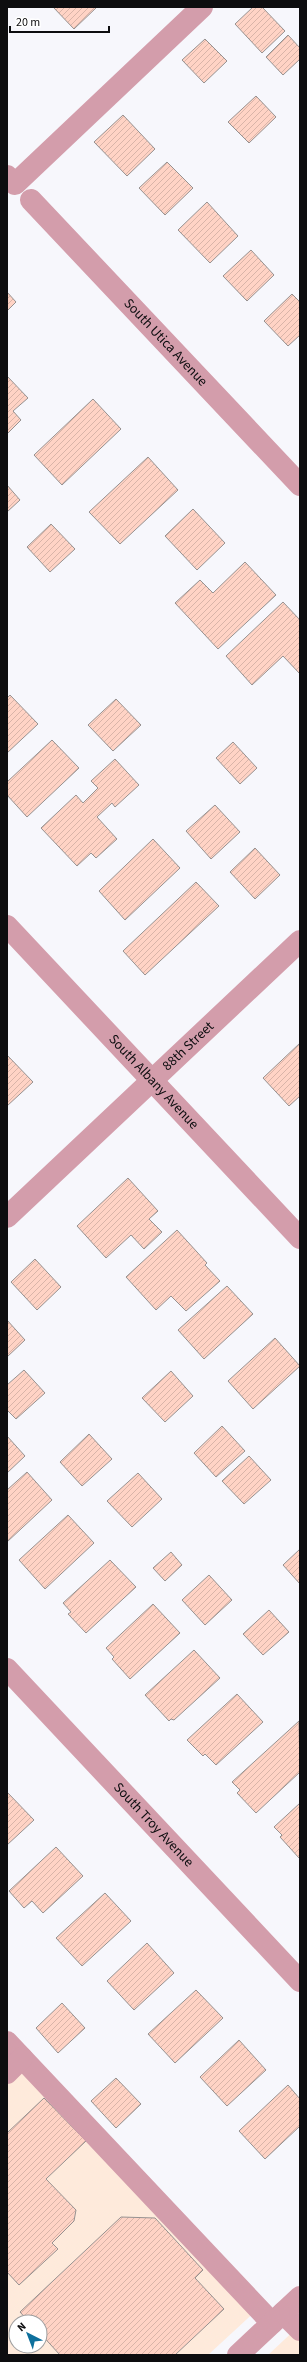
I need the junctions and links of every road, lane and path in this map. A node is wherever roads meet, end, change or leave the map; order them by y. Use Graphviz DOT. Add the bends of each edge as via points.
graph roads {
  1 [pos="202,7"];
  2 [pos="11,180"];
  3 [pos="31,200"];
  4 [pos="300,485"];
  5 [pos="7,926"];
  6 [pos="300,941"];
  7 [pos="152,1080"];
  8 [pos="7,1217"];
  9 [pos="300,1238"];
  10 [pos="7,1669"];
  11 [pos="300,1981"];
  12 [pos="7,2042"];
  13 [pos="15,2065"];
  14 [pos="300,2297"];
  15 [pos="278,2318"];
  16 [pos="300,2330"];
  17 [pos="238,2355"];
  1 -- 2 [label="street"];
  3 -- 4 [label="street, South Utica Avenue"];
  5 -- 7 [label="street, South Albany Avenue"];
  6 -- 7 [label="street, 88th Street"];
  7 -- 8 [label="street, 88th Street"];
  7 -- 9 [label="street, South Albany Avenue"];
  10 -- 11 [label="street, South Troy Avenue"];
  12 -- 13 [label="street"];
  13 -- 15 [label="street"];
  14 -- 15 [label="street"];
  15 -- 16 [label="street"];
  15 -- 17 [label="street"];
}
